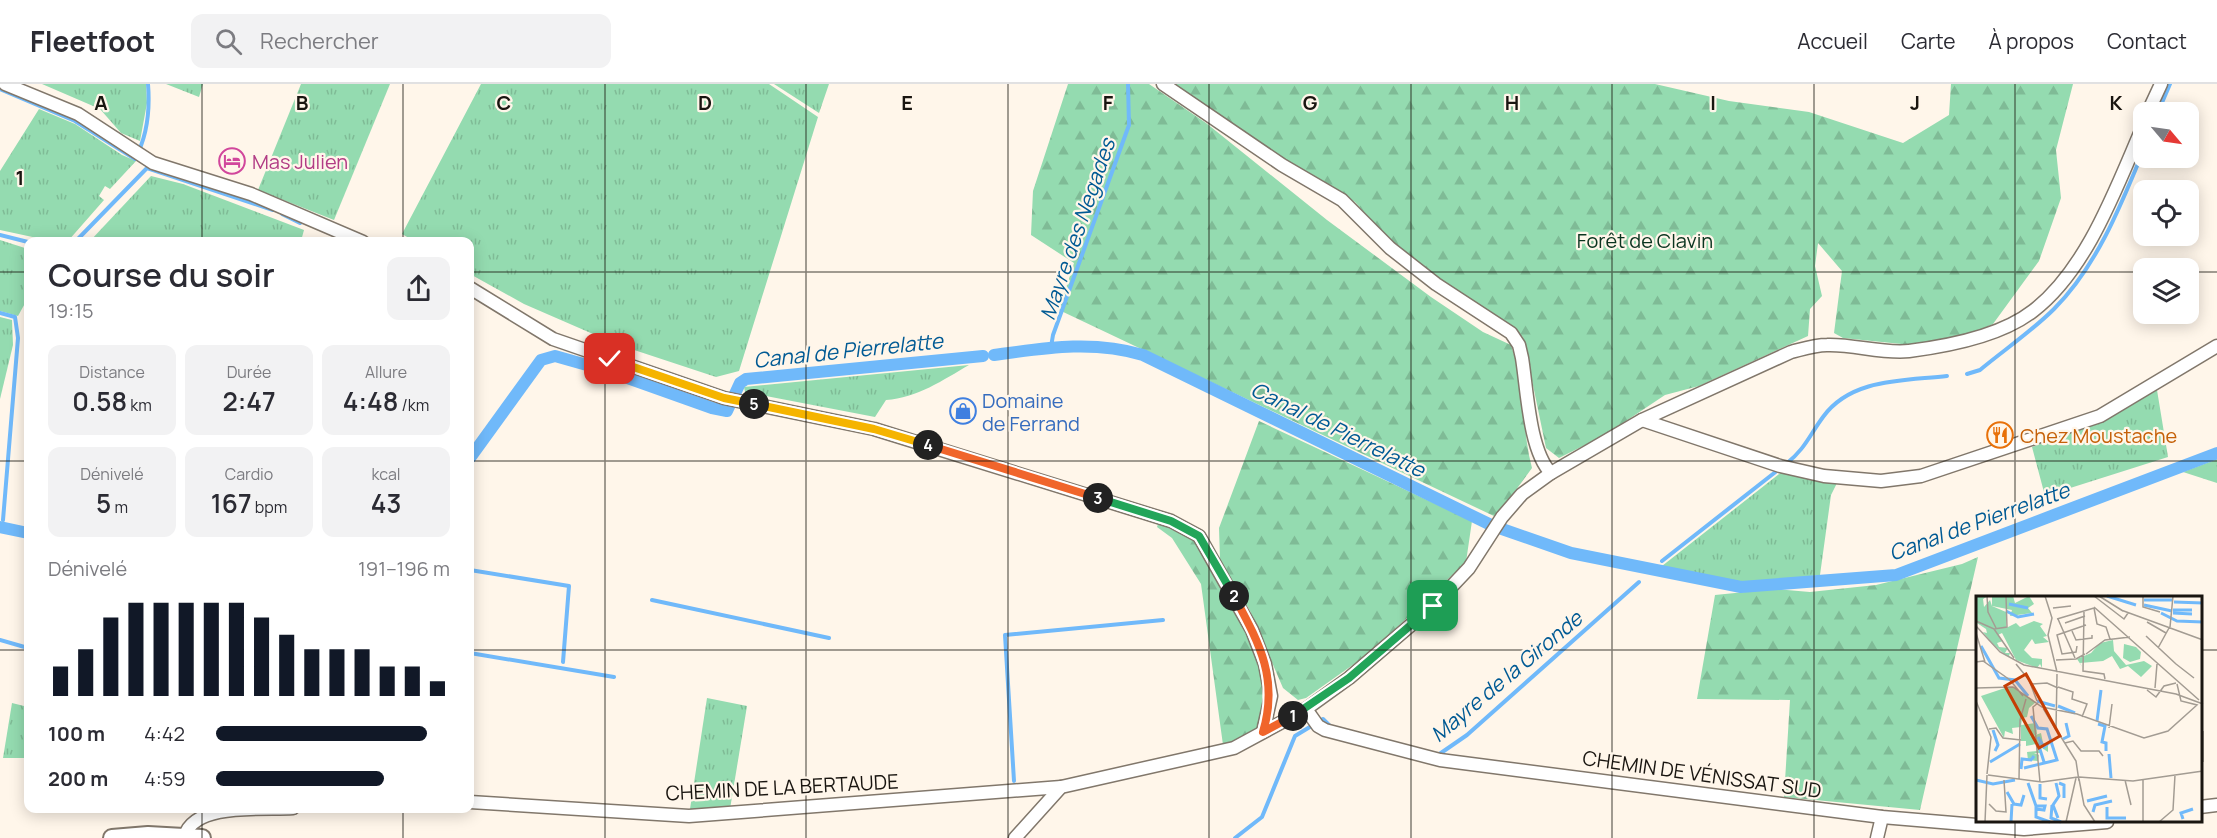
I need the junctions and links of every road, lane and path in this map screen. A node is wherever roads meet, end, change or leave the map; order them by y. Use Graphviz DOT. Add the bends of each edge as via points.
graph roads {
  1 [pos="4,84"];
  2 [pos="1163,84"];
  3 [pos="2161,84"];
  4 [pos="2153,102"];
  5 [pos="2133,149"];
  6 [pos="351,237"];
  7 [pos="474,290"];
  8 [pos="2217,346"];
  9 [pos="1642,420"];
  10 [pos="1551,473"];
  11 [pos="1307,712"];
  12 [pos="1263,732"];
  13 [pos="1061,787"];
  14 [pos="474,802"];
  15 [pos="2217,805"];
  16 [pos="2202,807"];
  17 [pos="212,813"];
  18 [pos="1882,817"];
  19 [pos="2097,823"];
  20 [pos="194,837"];
  21 [pos="112,838"];
  22 [pos="1015,838"];
  23 [pos="1877,838"];
  1 -- 6 [label="street" via="78,114 153,163 251,194"];
  2 -- 10 [label="street" via="1282,165 1342,200 1390,248 1510,333 1519,345 1537,445"];
  3 -- 4 [label="street"];
  5 -- 9 [label="street, CHEMIN DE LA BERTAUDE" via="2098,227 2053,293 2032,312 1980,338 1906,351 1811,346"];
  7 -- 12 [label="street" via="553,339 724,398 874,429 1171,521 1199,536 1252,630 1266,664 1271,696"];
  8 -- 9 [label="street" via="2100,416 1921,476 1891,480 1824,476 1780,466"];
  9 -- 10 [label="street, CHEMIN DE LA BERTAUDE"];
  10 -- 11 [label="street, CHEMIN DE LA BERTAUDE" via="1522,494 1469,568 1433,606"];
  11 -- 12 [label="street, CHEMIN DE LA BERTAUDE"];
  11 -- 18 [label="street, CHEMIN DE VÉNISSAT SUD" via="1318,726 1440,760"];
  12 -- 13 [label="street, CHEMIN DE LA BERTAUDE" via="1234,748"];
  13 -- 14 [label="street, CHEMIN DE LA BERTAUDE" via="689,816"];
  13 -- 22 [label="street"];
  15 -- 16 [label="street"];
  17 -- 20 [label="street" via="187,829"];
  18 -- 19 [label="street, CHEMIN DE VÉNISSAT SUD" via="2024,830"];
  18 -- 23 [label="street"];
  20 -- 21 [label="main road"];
}
